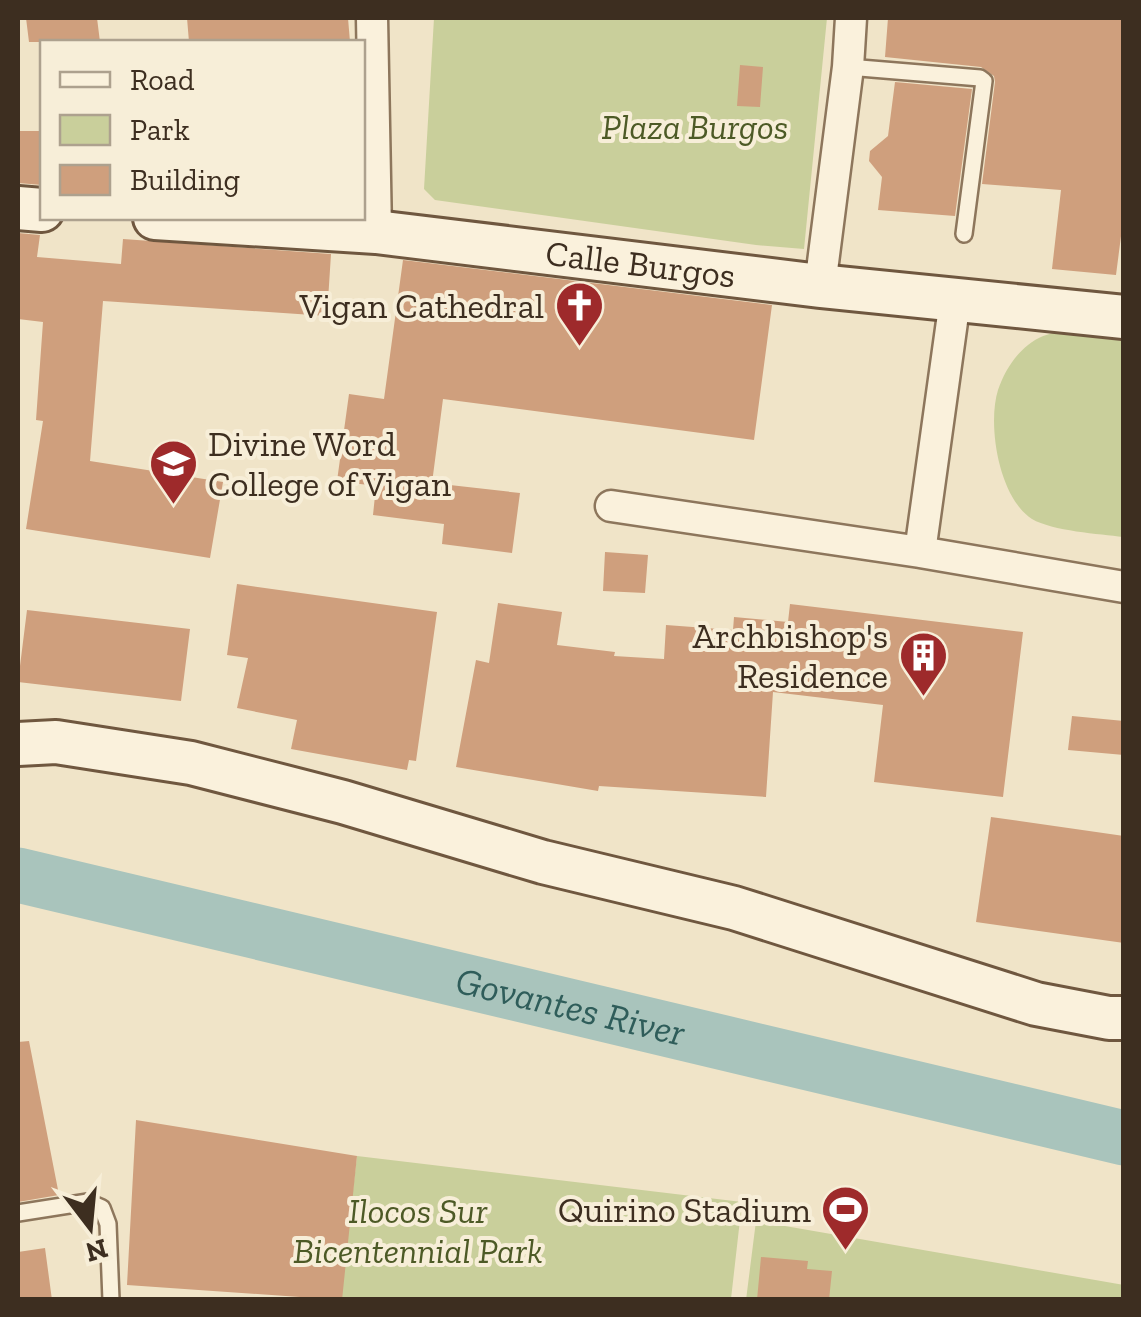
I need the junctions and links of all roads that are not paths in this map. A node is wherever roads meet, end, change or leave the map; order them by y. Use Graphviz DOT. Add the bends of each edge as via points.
graph roads {
  1 [pos="372,18"];
  2 [pos="852,18"];
  3 [pos="848,68"];
  4 [pos="187,220"];
  5 [pos="376,232"];
  6 [pos="964,234"];
  7 [pos="820,286"];
  8 [pos="955,300"];
  9 [pos="1124,316"];
  10 [pos="611,506"];
  11 [pos="920,552"];
  12 [pos="1124,586"];
  13 [pos="18,744"];
  14 [pos="1124,1018"];
  15 [pos="18,1213"];
  16 [pos="111,1300"];
  1 -- 5 [label="street"];
  2 -- 3 [label="street"];
  3 -- 6 [label="lane" via="984,81"];
  3 -- 7 [label="street"];
  4 -- 5 [label="street, Calle Burgos"];
  5 -- 7 [label="street, Calle Burgos"];
  7 -- 8 [label="street, Calle Burgos"];
  8 -- 9 [label="street, Calle Burgos"];
  8 -- 11 [label="street"];
  10 -- 11 [label="street"];
  11 -- 12 [label="street"];
  13 -- 14 [label="street" via="56,742 191,763 734,908 1036,1004"];
  15 -- 16 [label="lane" via="88,1202 102,1208"];
}
